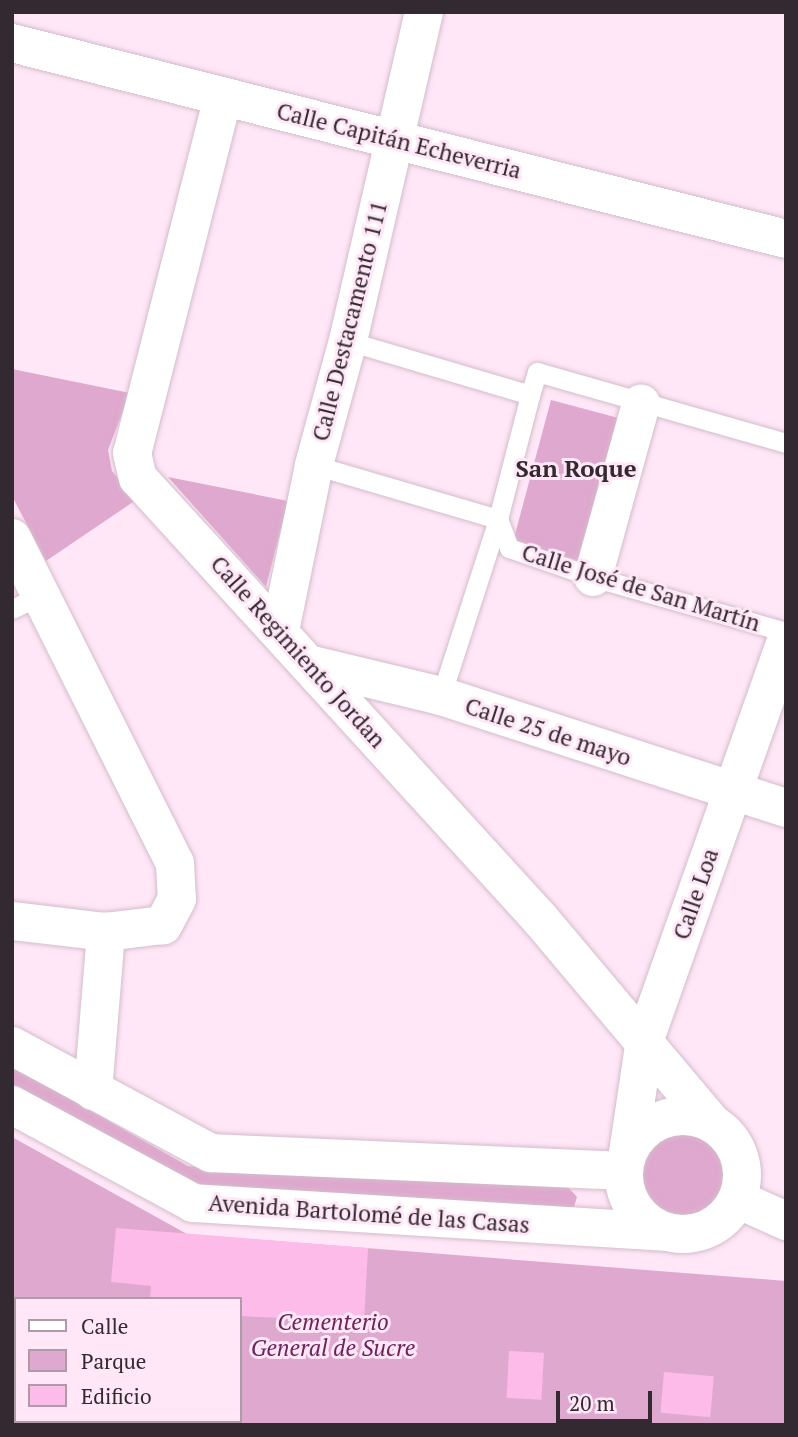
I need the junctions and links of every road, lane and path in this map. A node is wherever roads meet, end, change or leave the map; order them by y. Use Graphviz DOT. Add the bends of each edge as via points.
graph roads {
  1 [pos="424,12"];
  2 [pos="12,43"];
  3 [pos="223,97"];
  4 [pos="393,140"];
  5 [pos="786,239"];
  6 [pos="348,341"];
  7 [pos="530,395"];
  8 [pos="640,404"];
  9 [pos="786,443"];
  10 [pos="314,465"];
  11 [pos="498,519"];
  12 [pos="12,538"];
  13 [pos="593,577"];
  14 [pos="27,602"];
  15 [pos="280,631"];
  16 [pos="786,632"];
  17 [pos="786,640"];
  18 [pos="308,664"];
  19 [pos="441,696"];
  20 [pos="732,792"];
  21 [pos="786,808"];
  22 [pos="12,921"];
  23 [pos="106,932"];
  24 [pos="645,1039"];
  25 [pos="12,1046"];
  26 [pos="93,1091"];
  27 [pos="12,1105"];
  28 [pos="713,1124"];
  29 [pos="626,1162"];
  30 [pos="737,1199"];
  31 [pos="786,1221"];
  32 [pos="666,1232"];
  1 -- 4 [label="street, Calle Destacamento 111"];
  2 -- 3 [label="street, Calle Capitán Echeverria"];
  3 -- 4 [label="street, Calle Capitán Echeverria"];
  3 -- 15 [label="street, Calle Regimiento Jordan" via="132,453 138,478"];
  4 -- 5 [label="street, Calle Capitán Echeverria"];
  4 -- 6 [label="street, Calle Destacamento 111"];
  6 -- 7 [label="lane"];
  6 -- 10 [label="street, Calle Destacamento 111"];
  7 -- 8 [label="lane" via="537,372"];
  7 -- 11 [label="lane"];
  8 -- 9 [label="lane"];
  8 -- 13 [label="street"];
  10 -- 11 [label="lane"];
  10 -- 15 [label="street, Calle Destacamento 111"];
  11 -- 13 [label="lane, Calle José de San Martín" via="509,548"];
  11 -- 19 [label="lane"];
  12 -- 14 [label="street"];
  13 -- 16 [label="lane, Calle José de San Martín"];
  14 -- 23 [label="street" via="175,863 177,899 163,925"];
  15 -- 18 [label="street, Calle Regimiento Jordan"];
  17 -- 20 [label="street, Calle Loa"];
  18 -- 19 [label="street, Calle 25 de mayo"];
  18 -- 24 [label="street, Calle Regimiento Jordan"];
  19 -- 20 [label="street, Calle 25 de mayo"];
  20 -- 21 [label="street, Calle 25 de mayo"];
  20 -- 24 [label="street, Calle Loa"];
  22 -- 23 [label="street"];
  23 -- 26 [label="street"];
  24 -- 28 [label="street, Calle Regimiento Jordan"];
  24 -- 29 [label="street, Calle Loa"];
  25 -- 26 [label="street"];
  26 -- 29 [label="street" via="211,1153"];
  27 -- 32 [label="street, Avenida Bartolomé de las Casas" via="194,1203"];
  28 -- 29 [label="street" via="695,1117 656,1123 640,1135"];
  28 -- 30 [label="street" via="729,1137 738,1153 743,1171"];
  29 -- 32 [label="street" via="626,1191 634,1209"];
  30 -- 31 [label="street"];
  30 -- 32 [label="street" via="720,1221 704,1231"];
}
